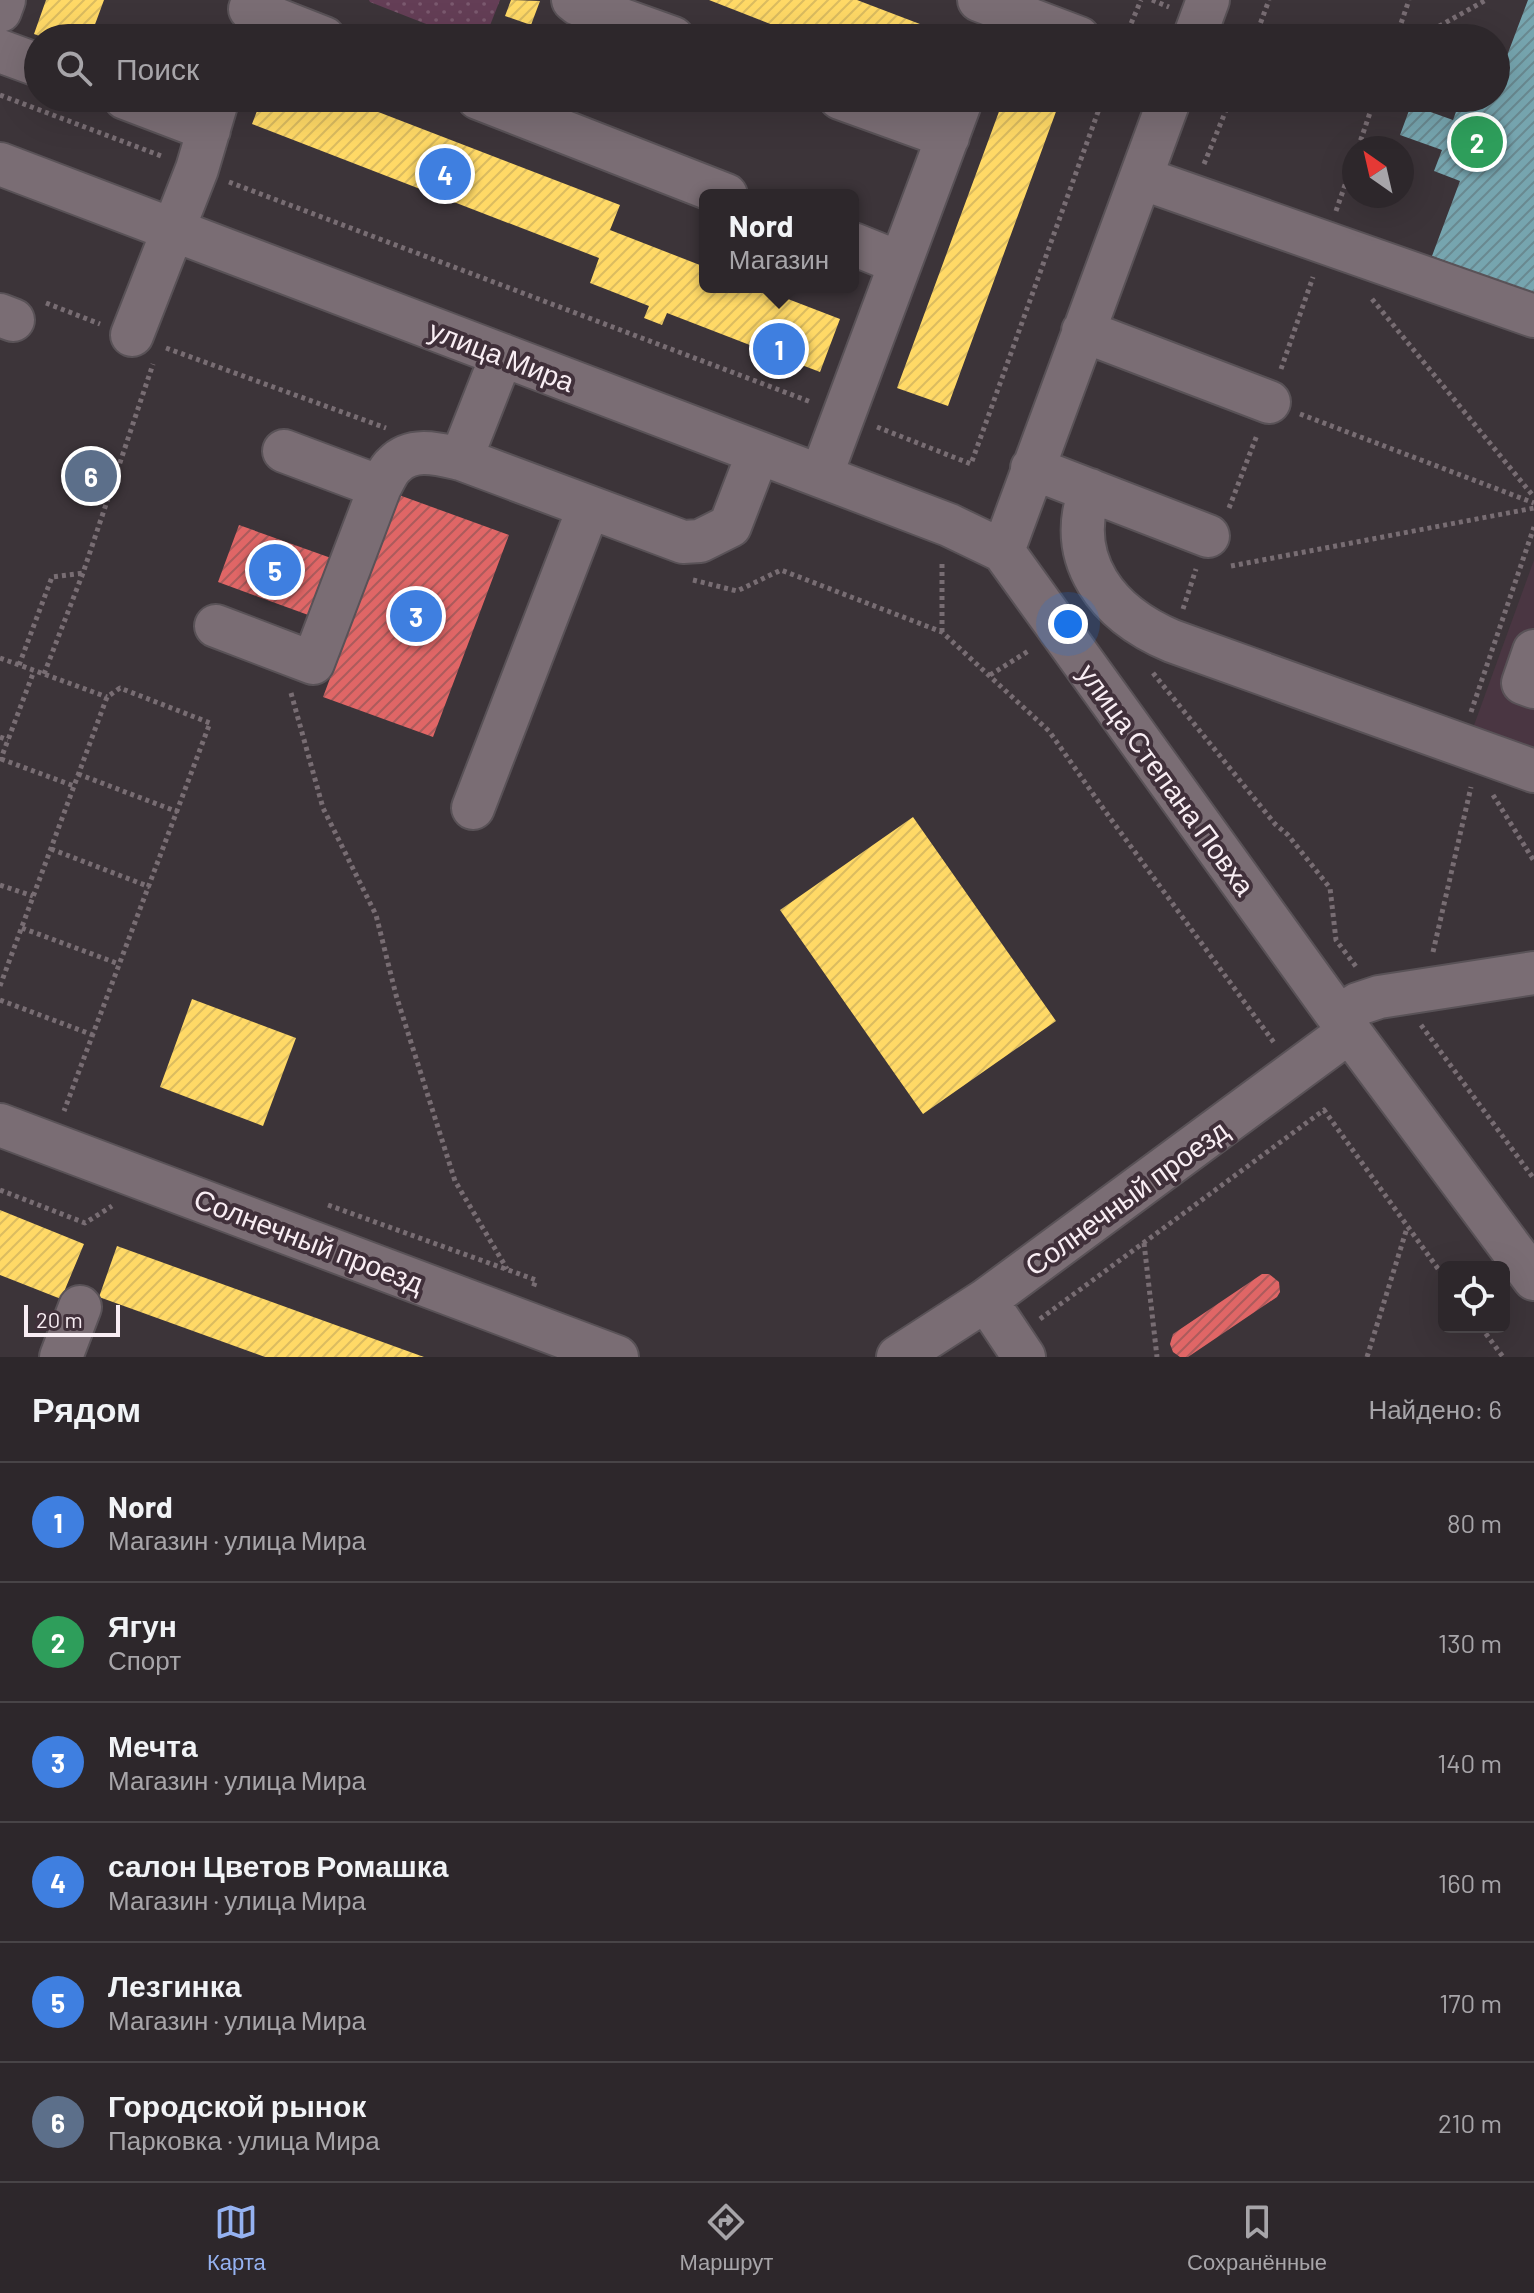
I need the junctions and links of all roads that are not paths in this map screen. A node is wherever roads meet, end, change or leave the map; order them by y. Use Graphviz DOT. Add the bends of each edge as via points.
graph roads {
  1 [pos="4,0"];
  2 [pos="573,0"];
  3 [pos="1208,0"];
  4 [pos="0,11"];
  5 [pos="990,11"];
  6 [pos="248,16"];
  7 [pos="276,24"];
  8 [pos="634,24"];
  9 [pos="1033,24"];
  10 [pos="1199,24"];
  11 [pos="0,51"];
  12 [pos="24,60"];
  13 [pos="514,112"];
  14 [pos="879,112"];
  15 [pos="957,112"];
  16 [pos="1165,112"];
  17 [pos="214,114"];
  18 [pos="948,137"];
  19 [pos="0,164"];
  20 [pos="1141,178"];
  21 [pos="711,189"];
  22 [pos="172,230"];
  23 [pos="859,246"];
  24 [pos="900,263"];
  25 [pos="1534,316"];
  26 [pos="1083,331"];
  27 [pos="145,340"];
  28 [pos="502,355"];
  29 [pos="1269,402"];
  30 [pos="284,451"];
  31 [pos="758,453"];
  32 [pos="461,459"];
  33 [pos="1032,468"];
  34 [pos="821,476"];
  35 [pos="380,487"];
  36 [pos="1090,490"];
  37 [pos="589,507"];
  38 [pos="1003,551"];
  39 [pos="1210,561"];
  40 [pos="1096,580"];
  41 [pos="216,626"];
  42 [pos="1041,630"];
  43 [pos="1534,651"];
  44 [pos="1534,687"];
  45 [pos="1534,771"];
  46 [pos="473,808"];
  47 [pos="1534,973"];
  48 [pos="1344,1023"];
  49 [pos="0,1125"];
  50 [pos="1534,1279"];
  51 [pos="986,1300"];
  52 [pos="80,1307"];
  53 [pos="1018,1348"];
  54 [pos="72,1354"];
  55 [pos="617,1357"];
  56 [pos="898,1357"];
  1 -- 4 [label="street"];
  2 -- 8 [label="street"];
  3 -- 10 [label="street"];
  5 -- 9 [label="street"];
  6 -- 7 [label="street"];
  11 -- 12 [label="street"];
  13 -- 21 [label="street"];
  14 -- 18 [label="street"];
  15 -- 18 [label="street"];
  16 -- 20 [label="street"];
  17 -- 22 [label="street"];
  18 -- 24 [label="street"];
  19 -- 22 [label="street, улица Мира"];
  20 -- 25 [label="street"];
  20 -- 26 [label="street"];
  22 -- 27 [label="street"];
  22 -- 28 [label="street, улица Мира"];
  23 -- 24 [label="street"];
  24 -- 34 [label="street"];
  26 -- 29 [label="street"];
  26 -- 33 [label="street"];
  28 -- 31 [label="street, улица Мира"];
  28 -- 32 [label="street"];
  30 -- 35 [label="street"];
  31 -- 34 [label="street, улица Мира"];
  31 -- 37 [label="street" via="730,526 700,541 683,542"];
  32 -- 35 [label="street" via="414,453 394,465"];
  32 -- 37 [label="street"];
  33 -- 36 [label="street"];
  33 -- 38 [label="street"];
  34 -- 38 [label="street, улица Мира"];
  35 -- 41 [label="street" via="313,663"];
  36 -- 39 [label="street"];
  36 -- 40 [label="street" via="1081,537"];
  37 -- 46 [label="street"];
  38 -- 42 [label="street, улица Степана Повха"];
  40 -- 42 [label="street"];
  40 -- 45 [label="street" via="1118,608 1150,632"];
  42 -- 48 [label="street, улица Степана Повха"];
  43 -- 44 [label="street" via="1523,683"];
  47 -- 48 [label="street, Солнечный проезд" via="1358,1004"];
  48 -- 50 [label="street, улица Степана Повха"];
  48 -- 51 [label="street, Солнечный проезд"];
  49 -- 55 [label="street, Солнечный проезд"];
  51 -- 53 [label="street"];
  51 -- 56 [label="street, Солнечный проезд"];
  52 -- 54 [label="street"];
}
